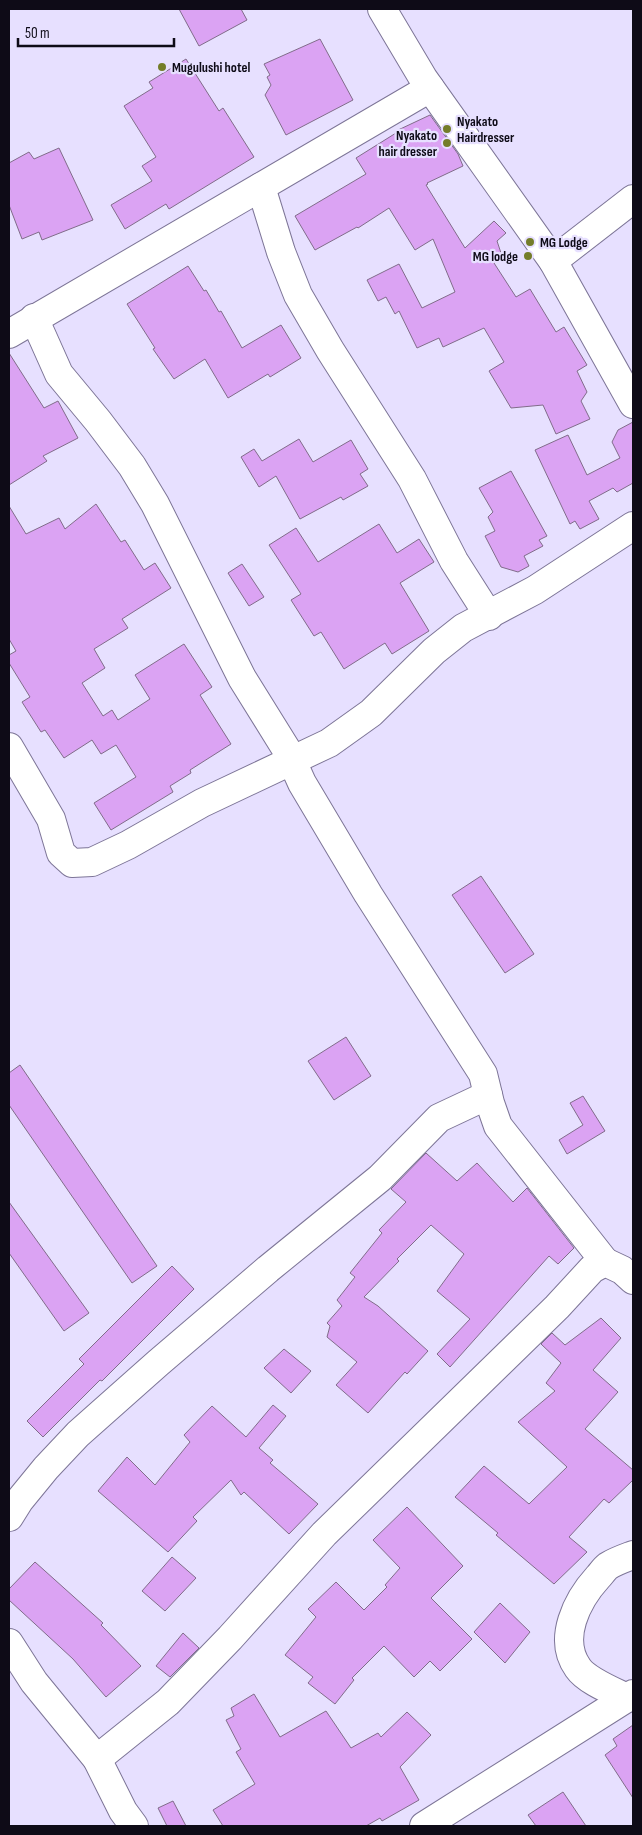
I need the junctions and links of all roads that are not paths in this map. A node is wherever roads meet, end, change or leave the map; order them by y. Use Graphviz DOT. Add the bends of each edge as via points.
graph roads {
  1 [pos="382,9"];
  2 [pos="430,88"];
  3 [pos="261,187"];
  4 [pos="633,199"];
  5 [pos="553,261"];
  6 [pos="34,318"];
  7 [pos="9,334"];
  8 [pos="633,404"];
  9 [pos="633,526"];
  10 [pos="489,616"];
  11 [pos="9,747"];
  12 [pos="292,761"];
  13 [pos="488,1095"];
  14 [pos="605,1262"];
  15 [pos="633,1280"];
  16 [pos="9,1517"];
  17 [pos="633,1556"];
  18 [pos="9,1643"];
  19 [pos="630,1696"];
  20 [pos="97,1758"];
  21 [pos="126,1821"];
  22 [pos="424,1826"];
  1 -- 2 [label="street"];
  2 -- 3 [label="street"];
  2 -- 5 [label="street"];
  3 -- 6 [label="street"];
  3 -- 10 [label="street" via="298,295 412,479 454,561"];
  4 -- 5 [label="street"];
  5 -- 8 [label="street"];
  6 -- 7 [label="street"];
  6 -- 12 [label="street" via="59,374 132,466 155,504 242,678"];
  9 -- 10 [label="street"];
  10 -- 12 [label="street" via="463,628 441,645 348,731"];
  11 -- 12 [label="street" via="51,819 62,853 68,861 77,864 92,862 121,849 202,803"];
  12 -- 13 [label="street" via="368,894 479,1067"];
  13 -- 14 [label="street" via="498,1126"];
  13 -- 16 [label="street" via="439,1118 380,1178 268,1268 158,1363 78,1434 46,1468"];
  14 -- 15 [label="street"];
  14 -- 20 [label="street" via="592,1269 324,1534 168,1702"];
  17 -- 19 [label="street" via="608,1566 587,1589 570,1623 569,1638 570,1651 578,1669 599,1684"];
  18 -- 20 [label="street" via="34,1682"];
  19 -- 22 [label="street"];
  20 -- 21 [label="street"];
}
